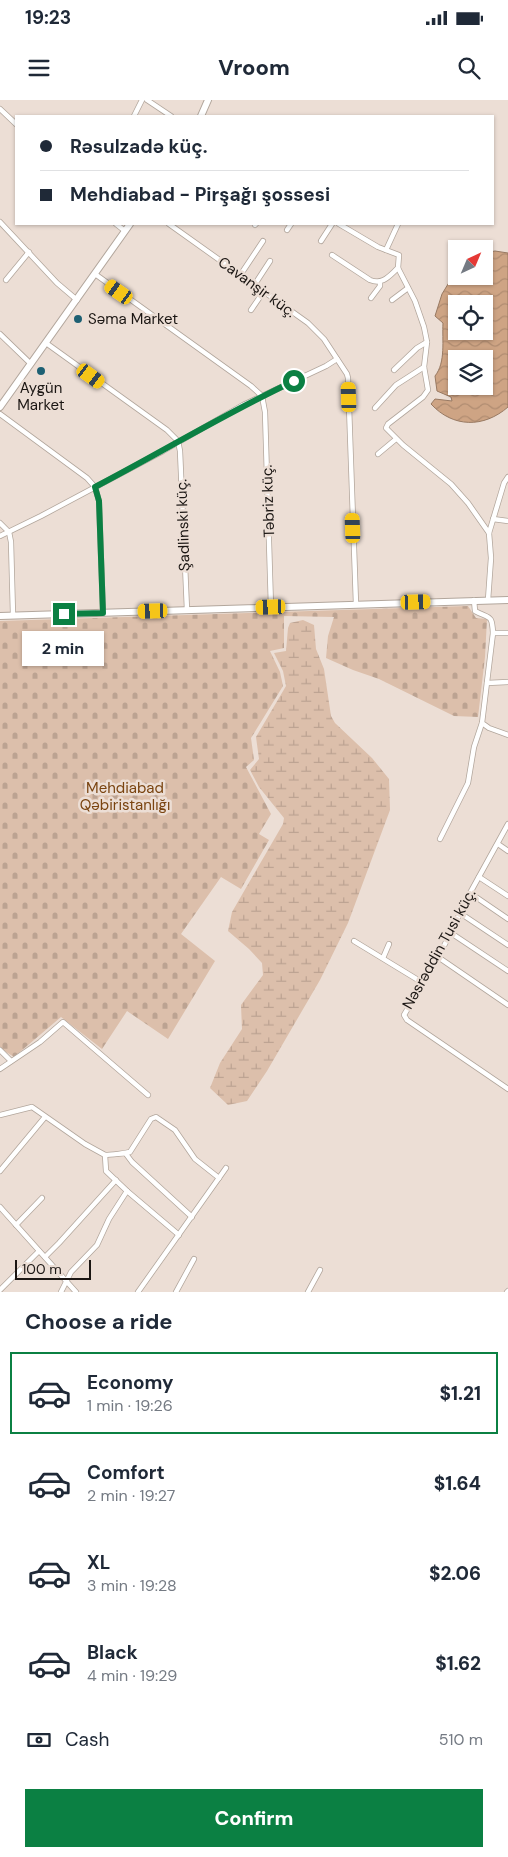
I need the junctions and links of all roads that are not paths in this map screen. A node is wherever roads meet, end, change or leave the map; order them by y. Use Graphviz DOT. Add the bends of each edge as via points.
graph roads {
  1 [pos="142,100"];
  2 [pos="147,100"];
  3 [pos="208,100"];
  4 [pos="0,109"];
  5 [pos="134,115"];
  6 [pos="170,115"];
  7 [pos="201,115"];
  8 [pos="15,123"];
  9 [pos="0,222"];
  10 [pos="117,225"];
  11 [pos="129,225"];
  12 [pos="170,225"];
  13 [pos="290,225"];
  14 [pos="331,225"];
  15 [pos="342,225"];
  16 [pos="398,225"];
  17 [pos="287,230"];
  18 [pos="125,231"];
  19 [pos="263,241"];
  20 [pos="321,241"];
  21 [pos="386,250"];
  22 [pos="29,252"];
  23 [pos="332,255"];
  24 [pos="270,261"];
  25 [pos="398,268"];
  26 [pos="94,274"];
  27 [pos="241,274"];
  28 [pos="6,280"];
  29 [pos="380,282"];
  30 [pos="254,284"];
  31 [pos="408,288"];
  32 [pos="264,291"];
  33 [pos="372,298"];
  34 [pos="77,300"];
  35 [pos="392,300"];
  36 [pos="251,310"];
  37 [pos="0,334"];
  38 [pos="426,342"];
  39 [pos="46,343"];
  40 [pos="336,359"];
  41 [pos="31,364"];
  42 [pos="424,367"];
  43 [pos="394,370"];
  44 [pos="262,396"];
  45 [pos="0,407"];
  46 [pos="375,408"];
  47 [pos="0,414"];
  48 [pos="396,439"];
  49 [pos="178,441"];
  50 [pos="378,454"];
  51 [pos="508,477"];
  52 [pos="95,487"];
  53 [pos="493,519"];
  54 [pos="508,521"];
  55 [pos="0,522"];
  56 [pos="9,532"];
  57 [pos="489,532"];
  58 [pos="0,536"];
  59 [pos="474,600"];
  60 [pos="488,600"];
  61 [pos="508,600"];
  62 [pos="356,604"];
  63 [pos="271,607"];
  64 [pos="187,610"];
  65 [pos="103,613"];
  66 [pos="14,615"];
  67 [pos="0,616"];
  68 [pos="493,633"];
  69 [pos="508,633"];
  70 [pos="486,682"];
  71 [pos="508,682"];
  72 [pos="482,723"];
  73 [pos="508,735"];
  74 [pos="508,824"];
  75 [pos="440,838"];
  76 [pos="498,844"];
  77 [pos="508,851"];
  78 [pos="479,877"];
  79 [pos="470,893"];
  80 [pos="508,896"];
  81 [pos="460,913"];
  82 [pos="508,919"];
  83 [pos="451,933"];
  84 [pos="354,941"];
  85 [pos="389,944"];
  86 [pos="508,946"];
  87 [pos="383,958"];
  88 [pos="438,958"];
  89 [pos="508,971"];
  90 [pos="423,983"];
  91 [pos="508,1005"];
  92 [pos="0,1050"];
  93 [pos="11,1061"];
  94 [pos="0,1069"];
  95 [pos="508,1089"];
  96 [pos="148,1095"];
  97 [pos="0,1115"];
  98 [pos="46,1117"];
  99 [pos="126,1154"];
  100 [pos="105,1155"];
  101 [pos="226,1168"];
  102 [pos="0,1171"];
  103 [pos="219,1178"];
  104 [pos="116,1180"];
  105 [pos="127,1191"];
  106 [pos="42,1198"];
  107 [pos="0,1207"];
  108 [pos="192,1217"];
  109 [pos="16,1225"];
  110 [pos="179,1235"];
  111 [pos="39,1251"];
  112 [pos="44,1257"];
  113 [pos="194,1259"];
  114 [pos="320,1270"];
  115 [pos="67,1282"];
  116 [pos="0,1290"];
  117 [pos="61,1292"];
  118 [pos="76,1292"];
  119 [pos="138,1292"];
  120 [pos="176,1292"];
  121 [pos="308,1292"];
  1 -- 5 [label="street"];
  2 -- 6 [label="street"];
  3 -- 7 [label="main road"];
  4 -- 8 [label="street"];
  9 -- 22 [label="street"];
  10 -- 18 [label="street"];
  11 -- 18 [label="main road"];
  12 -- 27 [label="street, Cavanşir küç."];
  13 -- 17 [label="street"];
  14 -- 20 [label="street"];
  15 -- 21 [label="street"];
  16 -- 21 [label="street"];
  18 -- 26 [label="main road"];
  19 -- 27 [label="street"];
  21 -- 25 [label="street" via="399,256"];
  22 -- 28 [label="street"];
  22 -- 34 [label="street"];
  23 -- 29 [label="street" via="370,280"];
  24 -- 30 [label="street"];
  25 -- 29 [label="street"];
  25 -- 31 [label="street"];
  26 -- 34 [label="main road"];
  26 -- 44 [label="street"];
  27 -- 30 [label="street, Cavanşir küç."];
  29 -- 33 [label="street"];
  30 -- 32 [label="street, Cavanşir küç."];
  31 -- 35 [label="street"];
  31 -- 38 [label="street" via="420,314"];
  32 -- 36 [label="street"];
  32 -- 40 [label="street, Cavanşir küç." via="317,331"];
  34 -- 39 [label="main road"];
  37 -- 41 [label="street"];
  38 -- 42 [label="street"];
  38 -- 43 [label="street"];
  39 -- 41 [label="main road"];
  39 -- 49 [label="street"];
  40 -- 44 [label="street"];
  40 -- 62 [label="street, Cavanşir küç." via="348,378"];
  41 -- 45 [label="main road"];
  42 -- 46 [label="street" via="396,385"];
  42 -- 48 [label="street" via="427,393 386,426"];
  44 -- 49 [label="street"];
  44 -- 63 [label="street, Təbriz küç."];
  47 -- 52 [label="street"];
  48 -- 50 [label="street"];
  48 -- 57 [label="street" via="452,484"];
  49 -- 52 [label="street"];
  49 -- 64 [label="street, Şadlinski küç."];
  51 -- 53 [label="street"];
  52 -- 56 [label="street"];
  52 -- 65 [label="street" via="99,501"];
  53 -- 54 [label="street"];
  53 -- 57 [label="street"];
  55 -- 56 [label="street"];
  56 -- 58 [label="street"];
  56 -- 66 [label="street"];
  57 -- 60 [label="street"];
  59 -- 60 [label="main road"];
  59 -- 62 [label="main road"];
  59 -- 68 [label="street" via="475,611 492,619"];
  60 -- 61 [label="main road"];
  62 -- 63 [label="main road"];
  63 -- 64 [label="main road"];
  64 -- 65 [label="main road"];
  65 -- 66 [label="main road"];
  66 -- 67 [label="main road"];
  68 -- 69 [label="street"];
  68 -- 70 [label="street"];
  70 -- 71 [label="street"];
  70 -- 72 [label="street"];
  72 -- 73 [label="street"];
  72 -- 75 [label="street" via="468,783"];
  74 -- 76 [label="street, Nəsrəddin Tusi küç."];
  76 -- 77 [label="street"];
  76 -- 78 [label="street, Nəsrəddin Tusi küç."];
  78 -- 79 [label="street, Nəsrəddin Tusi küç."];
  78 -- 80 [label="street"];
  79 -- 81 [label="street, Nəsrəddin Tusi küç."];
  79 -- 82 [label="street"];
  81 -- 83 [label="street, Nəsrəddin Tusi küç."];
  81 -- 86 [label="street"];
  83 -- 88 [label="street, Nəsrəddin Tusi küç."];
  83 -- 89 [label="street"];
  84 -- 87 [label="street"];
  85 -- 87 [label="street"];
  87 -- 90 [label="street"];
  88 -- 90 [label="street, Nəsrəddin Tusi küç."];
  88 -- 91 [label="street"];
  90 -- 95 [label="street, Nəsrəddin Tusi küç." via="404,1017"];
  92 -- 93 [label="street"];
  93 -- 94 [label="street"];
  93 -- 96 [label="street" via="63,1022"];
  97 -- 98 [label="street" via="32,1107"];
  98 -- 100 [label="street"];
  98 -- 102 [label="street"];
  99 -- 100 [label="street"];
  99 -- 103 [label="street" via="133,1149 151,1119 156,1117 175,1130 195,1159"];
  99 -- 108 [label="street"];
  100 -- 104 [label="street" via="106,1171"];
  101 -- 103 [label="street"];
  103 -- 108 [label="street"];
  104 -- 105 [label="street"];
  104 -- 112 [label="street"];
  105 -- 110 [label="street"];
  105 -- 115 [label="street" via="108,1219 97,1245 71,1272"];
  106 -- 109 [label="street"];
  107 -- 109 [label="street"];
  108 -- 110 [label="street"];
  109 -- 111 [label="street"];
  110 -- 119 [label="street"];
  111 -- 112 [label="street"];
  111 -- 116 [label="street"];
  112 -- 115 [label="street"];
  113 -- 120 [label="street"];
  114 -- 121 [label="street"];
  115 -- 117 [label="street"];
  115 -- 118 [label="street"];
}
